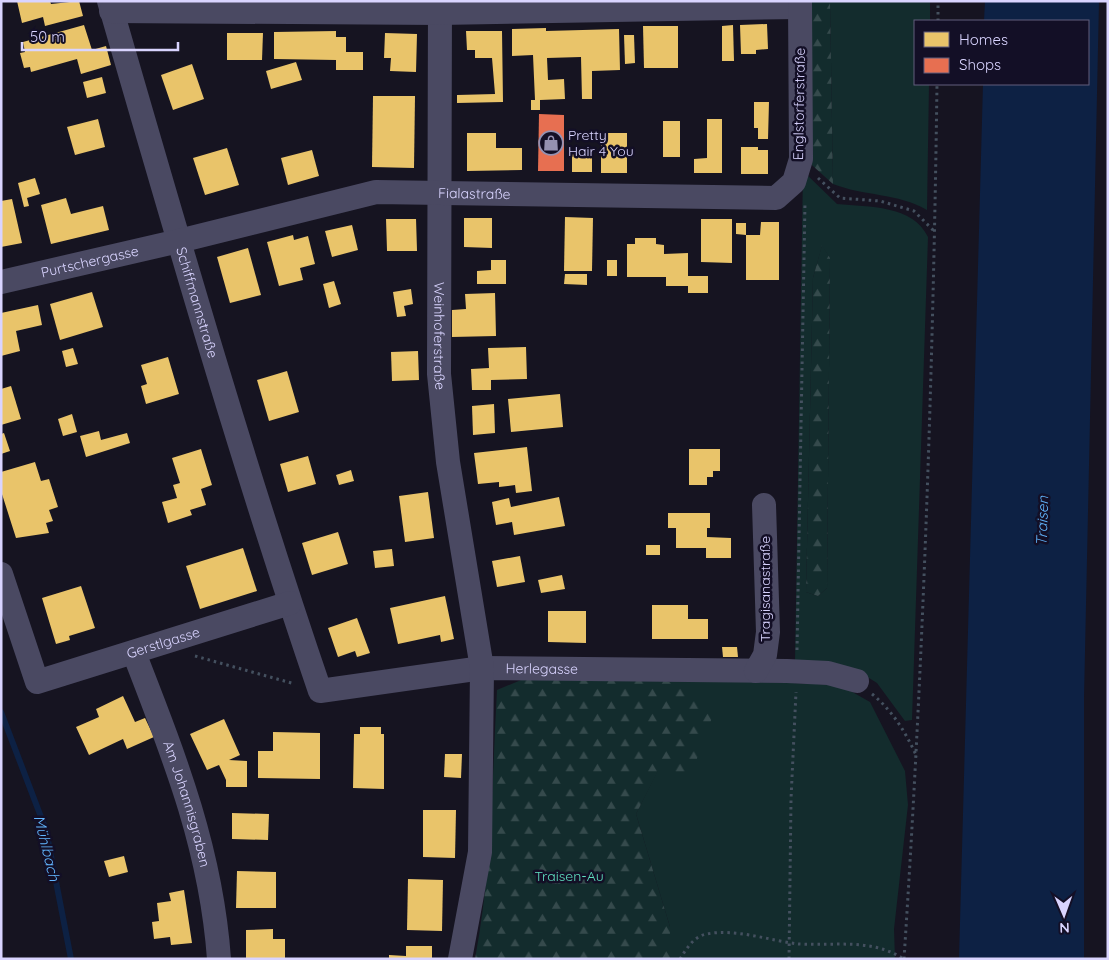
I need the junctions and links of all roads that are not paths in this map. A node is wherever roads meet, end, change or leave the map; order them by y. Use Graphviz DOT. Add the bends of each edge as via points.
graph roads {
  1 [pos="799,4"];
  2 [pos="110,6"];
  3 [pos="440,7"];
  4 [pos="439,192"];
  5 [pos="776,198"];
  6 [pos="179,241"];
  7 [pos="1,282"];
  8 [pos="764,506"];
  9 [pos="1,574"];
  10 [pos="290,603"];
  11 [pos="134,653"];
  12 [pos="482,668"];
  13 [pos="756,671"];
  14 [pos="857,681"];
  15 [pos="219,959"];
  16 [pos="460,959"];
  1 -- 3 [label="street"];
  1 -- 5 [label="street, Englstorferstraße" via="800,159 794,182"];
  2 -- 3 [label="street"];
  2 -- 6 [label="street, Schiffmannstraße"];
  3 -- 4 [label="street, Weinhoferstraße"];
  4 -- 5 [label="street, Fialastraße"];
  4 -- 6 [label="street, Fialastraße" via="376,192"];
  4 -- 12 [label="street, Weinhoferstraße" via="439,374 448,462"];
  6 -- 7 [label="street, Purtschergasse"];
  6 -- 10 [label="street, Schiffmannstraße"];
  8 -- 13 [label="street, Tragisanastraße" via="768,632 764,655"];
  9 -- 11 [label="street, Gerstlgasse" via="37,682"];
  10 -- 11 [label="street, Gerstlgasse"];
  10 -- 12 [label="street, Herlegasse" via="320,691"];
  11 -- 15 [label="street, Am Johannisgraben" via="183,782 197,832 216,915"];
  12 -- 13 [label="street, Herlegasse"];
  12 -- 16 [label="street" via="480,852"];
  13 -- 14 [label="street, Herlegasse" via="828,673"];
}
